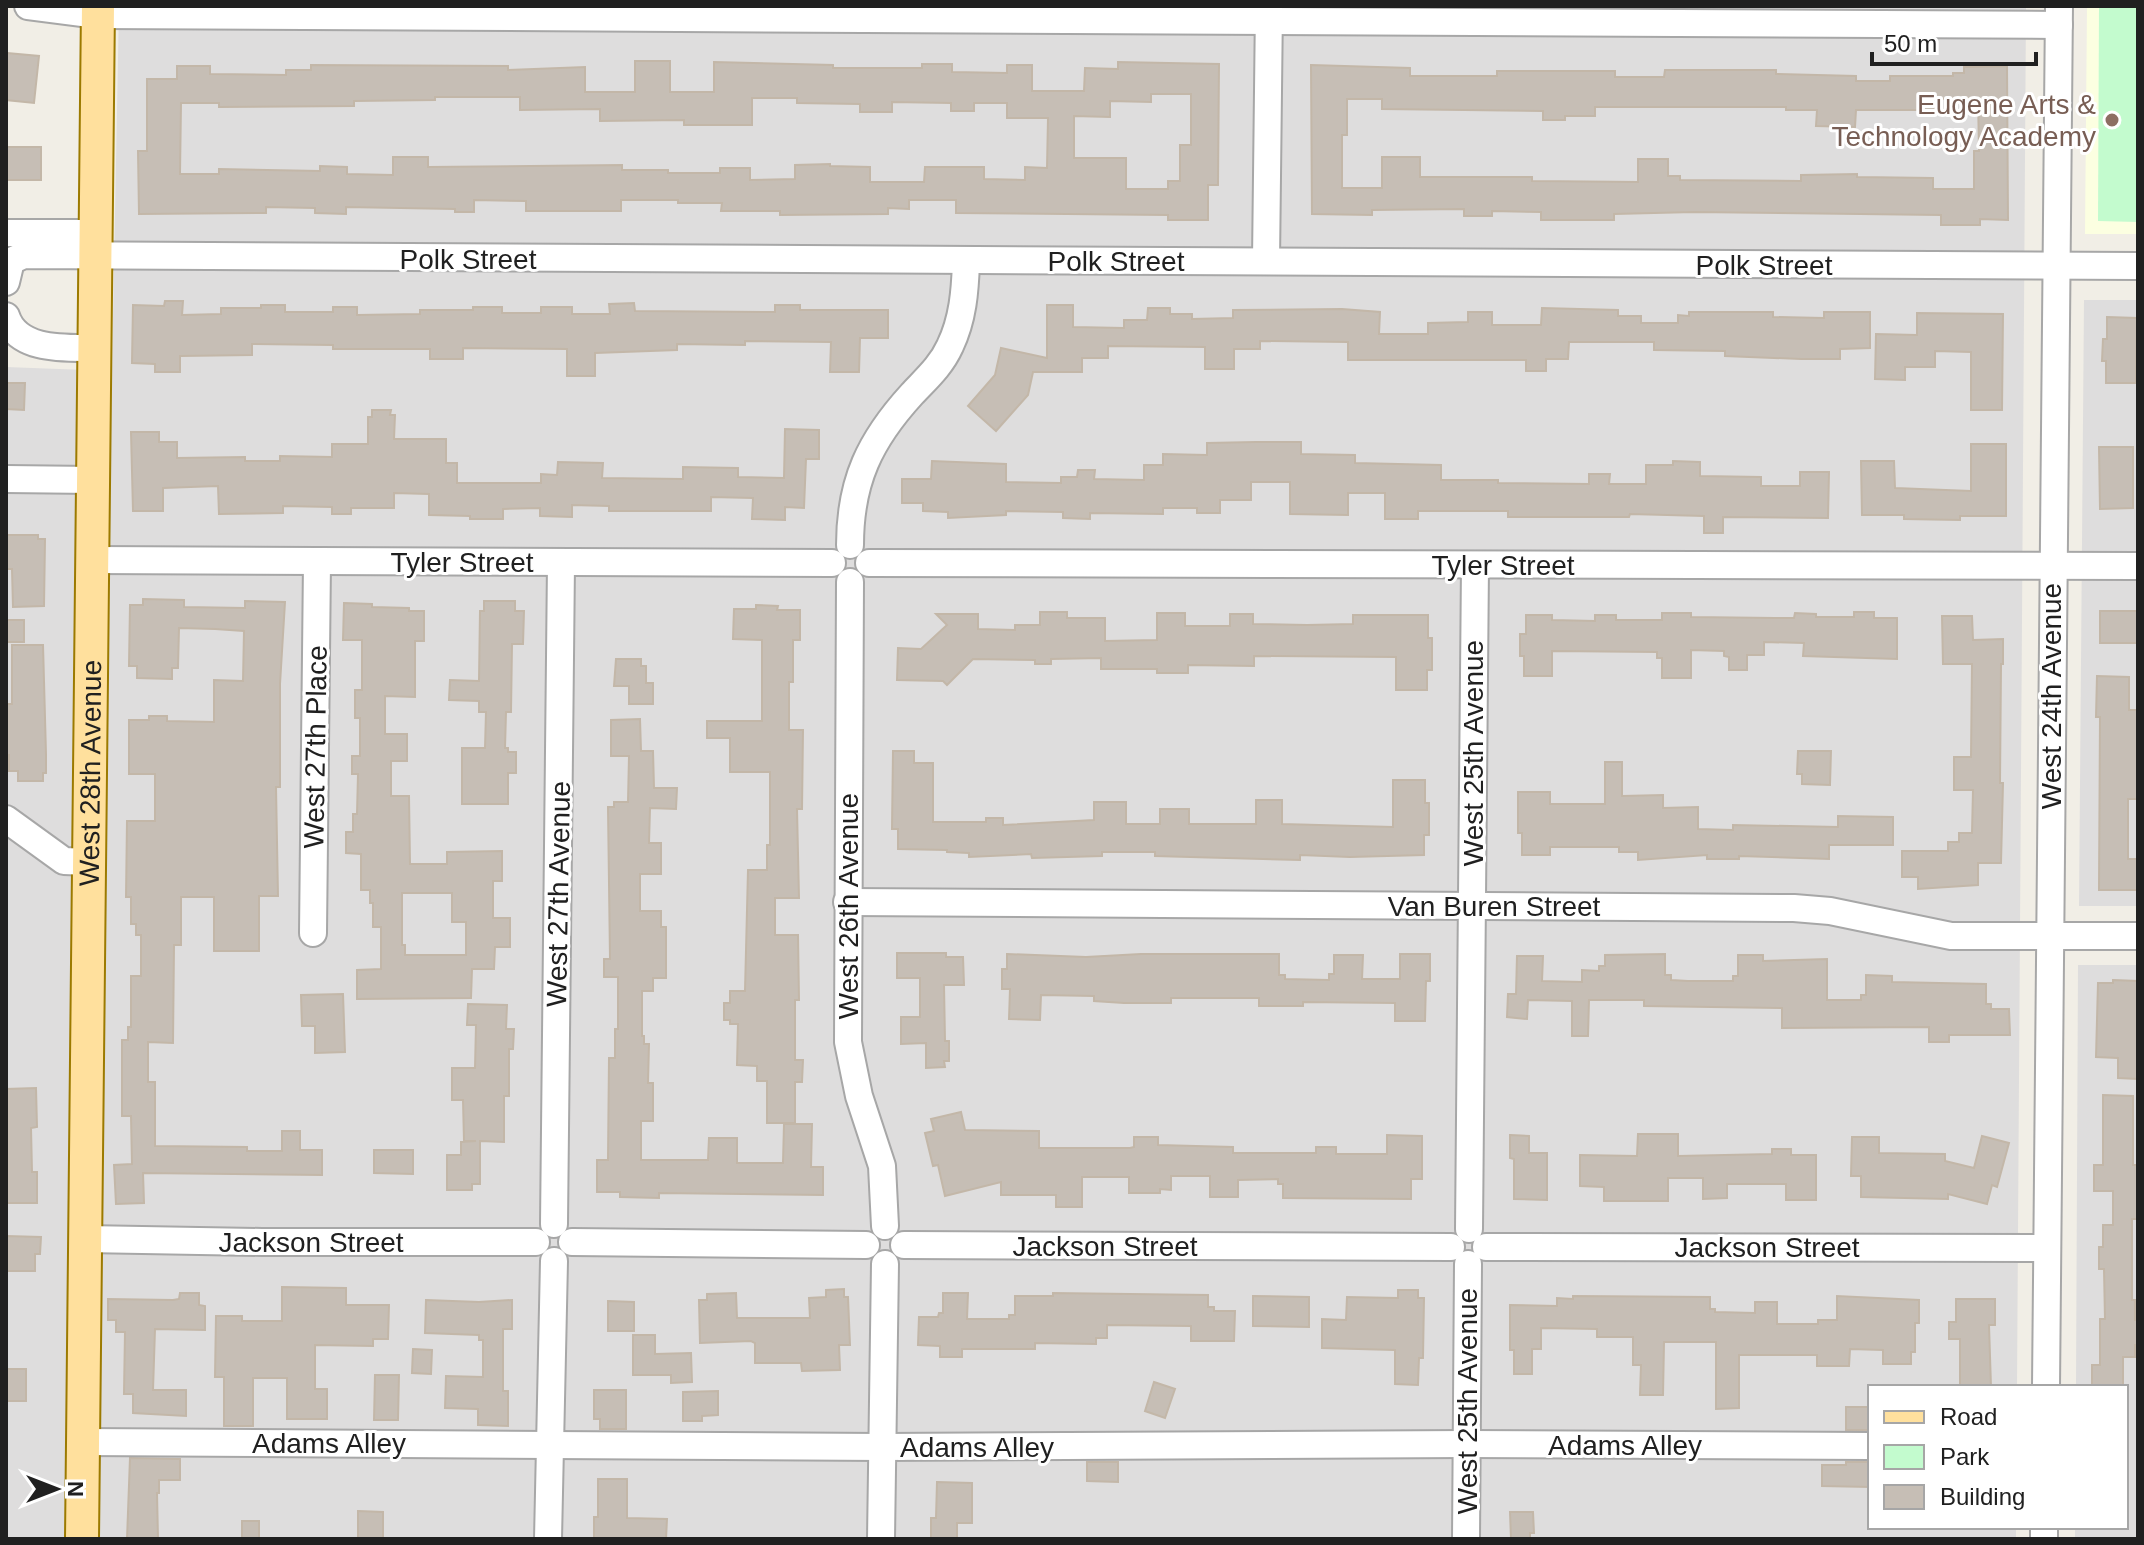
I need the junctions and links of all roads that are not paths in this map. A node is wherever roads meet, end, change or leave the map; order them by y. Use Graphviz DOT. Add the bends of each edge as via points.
graph roads {
  1 [pos="28,6"];
  2 [pos="98,11"];
  3 [pos="1031,13"];
  4 [pos="1268,14"];
  5 [pos="1504,14"];
  6 [pos="2059,15"];
  7 [pos="6,233"];
  8 [pos="94,244"];
  9 [pos="1266,261"];
  10 [pos="966,262"];
  11 [pos="2055,266"];
  12 [pos="2138,266"];
  13 [pos="6,282"];
  14 [pos="6,316"];
  15 [pos="94,348"];
  16 [pos="6,479"];
  17 [pos="93,480"];
  18 [pos="92,560"];
  19 [pos="317,562"];
  20 [pos="561,563"];
  21 [pos="850,563"];
  22 [pos="1475,565"];
  23 [pos="2052,566"];
  24 [pos="2138,566"];
  25 [pos="6,819"];
  26 [pos="89,862"];
  27 [pos="847,902"];
  28 [pos="1472,906"];
  29 [pos="313,933"];
  30 [pos="2050,936"];
  31 [pos="2138,936"];
  32 [pos="885,1226"];
  33 [pos="85,1239"];
  34 [pos="554,1243"];
  35 [pos="866,1245"];
  36 [pos="904,1245"];
  37 [pos="1468,1247"];
  38 [pos="2047,1248"];
  39 [pos="885,1264"];
  40 [pos="2046,1385"];
  41 [pos="83,1442"];
  42 [pos="549,1444"];
  43 [pos="1467,1444"];
  44 [pos="1868,1446"];
  45 [pos="882,1447"];
  46 [pos="82,1539"];
  47 [pos="548,1539"];
  48 [pos="881,1539"];
  49 [pos="1466,1539"];
  1 -- 2 [label="street"];
  2 -- 3 [label="street"];
  2 -- 8 [label="main road, West 28th Avenue"];
  3 -- 4 [label="street"];
  4 -- 5 [label="street"];
  4 -- 9 [label="street"];
  5 -- 6 [label="street"];
  6 -- 11 [label="street, West 24th Avenue"];
  7 -- 8 [label="street"];
  8 -- 10 [label="street, Polk Street"];
  8 -- 13 [label="street" via="24,255 11,261"];
  8 -- 15 [label="main road, West 28th Avenue"];
  9 -- 10 [label="street, Polk Street"];
  9 -- 11 [label="street, Polk Street"];
  10 -- 21 [label="street, West 26th Avenue" via="965,299 950,348 880,432 866,458 856,488"];
  11 -- 12 [label="street, Polk Street"];
  11 -- 23 [label="street, West 24th Avenue"];
  14 -- 15 [label="street" via="19,335 31,341 52,348"];
  15 -- 17 [label="main road, West 28th Avenue"];
  16 -- 17 [label="street"];
  17 -- 18 [label="main road, West 28th Avenue"];
  18 -- 19 [label="street, Tyler Street"];
  18 -- 26 [label="main road, West 28th Avenue"];
  19 -- 20 [label="street, Tyler Street"];
  19 -- 29 [label="street, West 27th Place"];
  20 -- 21 [label="street, Tyler Street"];
  20 -- 34 [label="street, West 27th Avenue"];
  21 -- 22 [label="street, Tyler Street"];
  21 -- 27 [label="street, West 26th Avenue"];
  22 -- 23 [label="street, Tyler Street"];
  22 -- 28 [label="street, West 25th Avenue"];
  23 -- 24 [label="street, Tyler Street"];
  23 -- 30 [label="street, West 24th Avenue"];
  25 -- 26 [label="street" via="64,861"];
  26 -- 33 [label="main road, West 28th Avenue"];
  27 -- 28 [label="street, Van Buren Street"];
  27 -- 32 [label="street, West 26th Avenue" via="848,1042 882,1166"];
  28 -- 30 [label="street, Van Buren Street" via="1794,908 1951,936"];
  28 -- 37 [label="street, West 25th Avenue"];
  30 -- 31 [label="street, Van Buren Street"];
  30 -- 38 [label="street, West 24th Avenue"];
  32 -- 35 [label="street" via="873,1231"];
  32 -- 36 [label="street" via="897,1230"];
  33 -- 34 [label="street, Jackson Street"];
  33 -- 41 [label="main road, West 28th Avenue"];
  34 -- 35 [label="street, Jackson Street"];
  34 -- 42 [label="street, West 27th Avenue"];
  35 -- 39 [label="street" via="871,1259"];
  36 -- 37 [label="street, Jackson Street"];
  36 -- 39 [label="street" via="898,1259"];
  37 -- 38 [label="street, Jackson Street"];
  37 -- 43 [label="street, West 25th Avenue"];
  38 -- 40 [label="street, West 24th Avenue"];
  39 -- 45 [label="street"];
  41 -- 42 [label="street, Adams Alley"];
  41 -- 46 [label="main road, West 28th Avenue"];
  42 -- 45 [label="street, Adams Alley"];
  42 -- 47 [label="street, West 27th Avenue"];
  43 -- 44 [label="street, Adams Alley"];
  43 -- 45 [label="street, Adams Alley"];
  43 -- 49 [label="street, West 25th Avenue"];
  45 -- 48 [label="street"];
}
